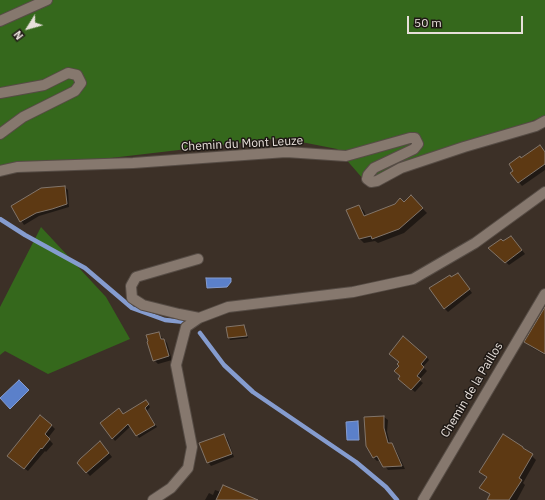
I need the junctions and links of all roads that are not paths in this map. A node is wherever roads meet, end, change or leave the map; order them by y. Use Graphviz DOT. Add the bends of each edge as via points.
graph roads {
  1 [pos="47,0"];
  2 [pos="0,21"];
  3 [pos="0,93"];
  4 [pos="545,121"];
  5 [pos="0,134"];
  6 [pos="0,171"];
  7 [pos="545,192"];
  8 [pos="198,259"];
  9 [pos="545,294"];
  10 [pos="199,318"];
  11 [pos="153,500"];
  12 [pos="423,500"];
  1 -- 2 [label="street"];
  3 -- 5 [label="street" via="44,85 68,73 77,75 81,83 75,91 23,117"];
  4 -- 6 [label="street, Chemin du Mont Leuze" via="401,168 371,182 367,179 374,168 414,149 418,144 416,138 346,156 286,152 134,163 17,167"];
  7 -- 10 [label="street" via="475,243 413,279 353,292 228,307"];
  8 -- 10 [label="street" via="136,277 131,286 132,298 143,305"];
  9 -- 12 [label="street, Chemin de la Paillos"];
  10 -- 11 [label="street" via="186,327 176,365 192,447 188,468 171,488"];
}
